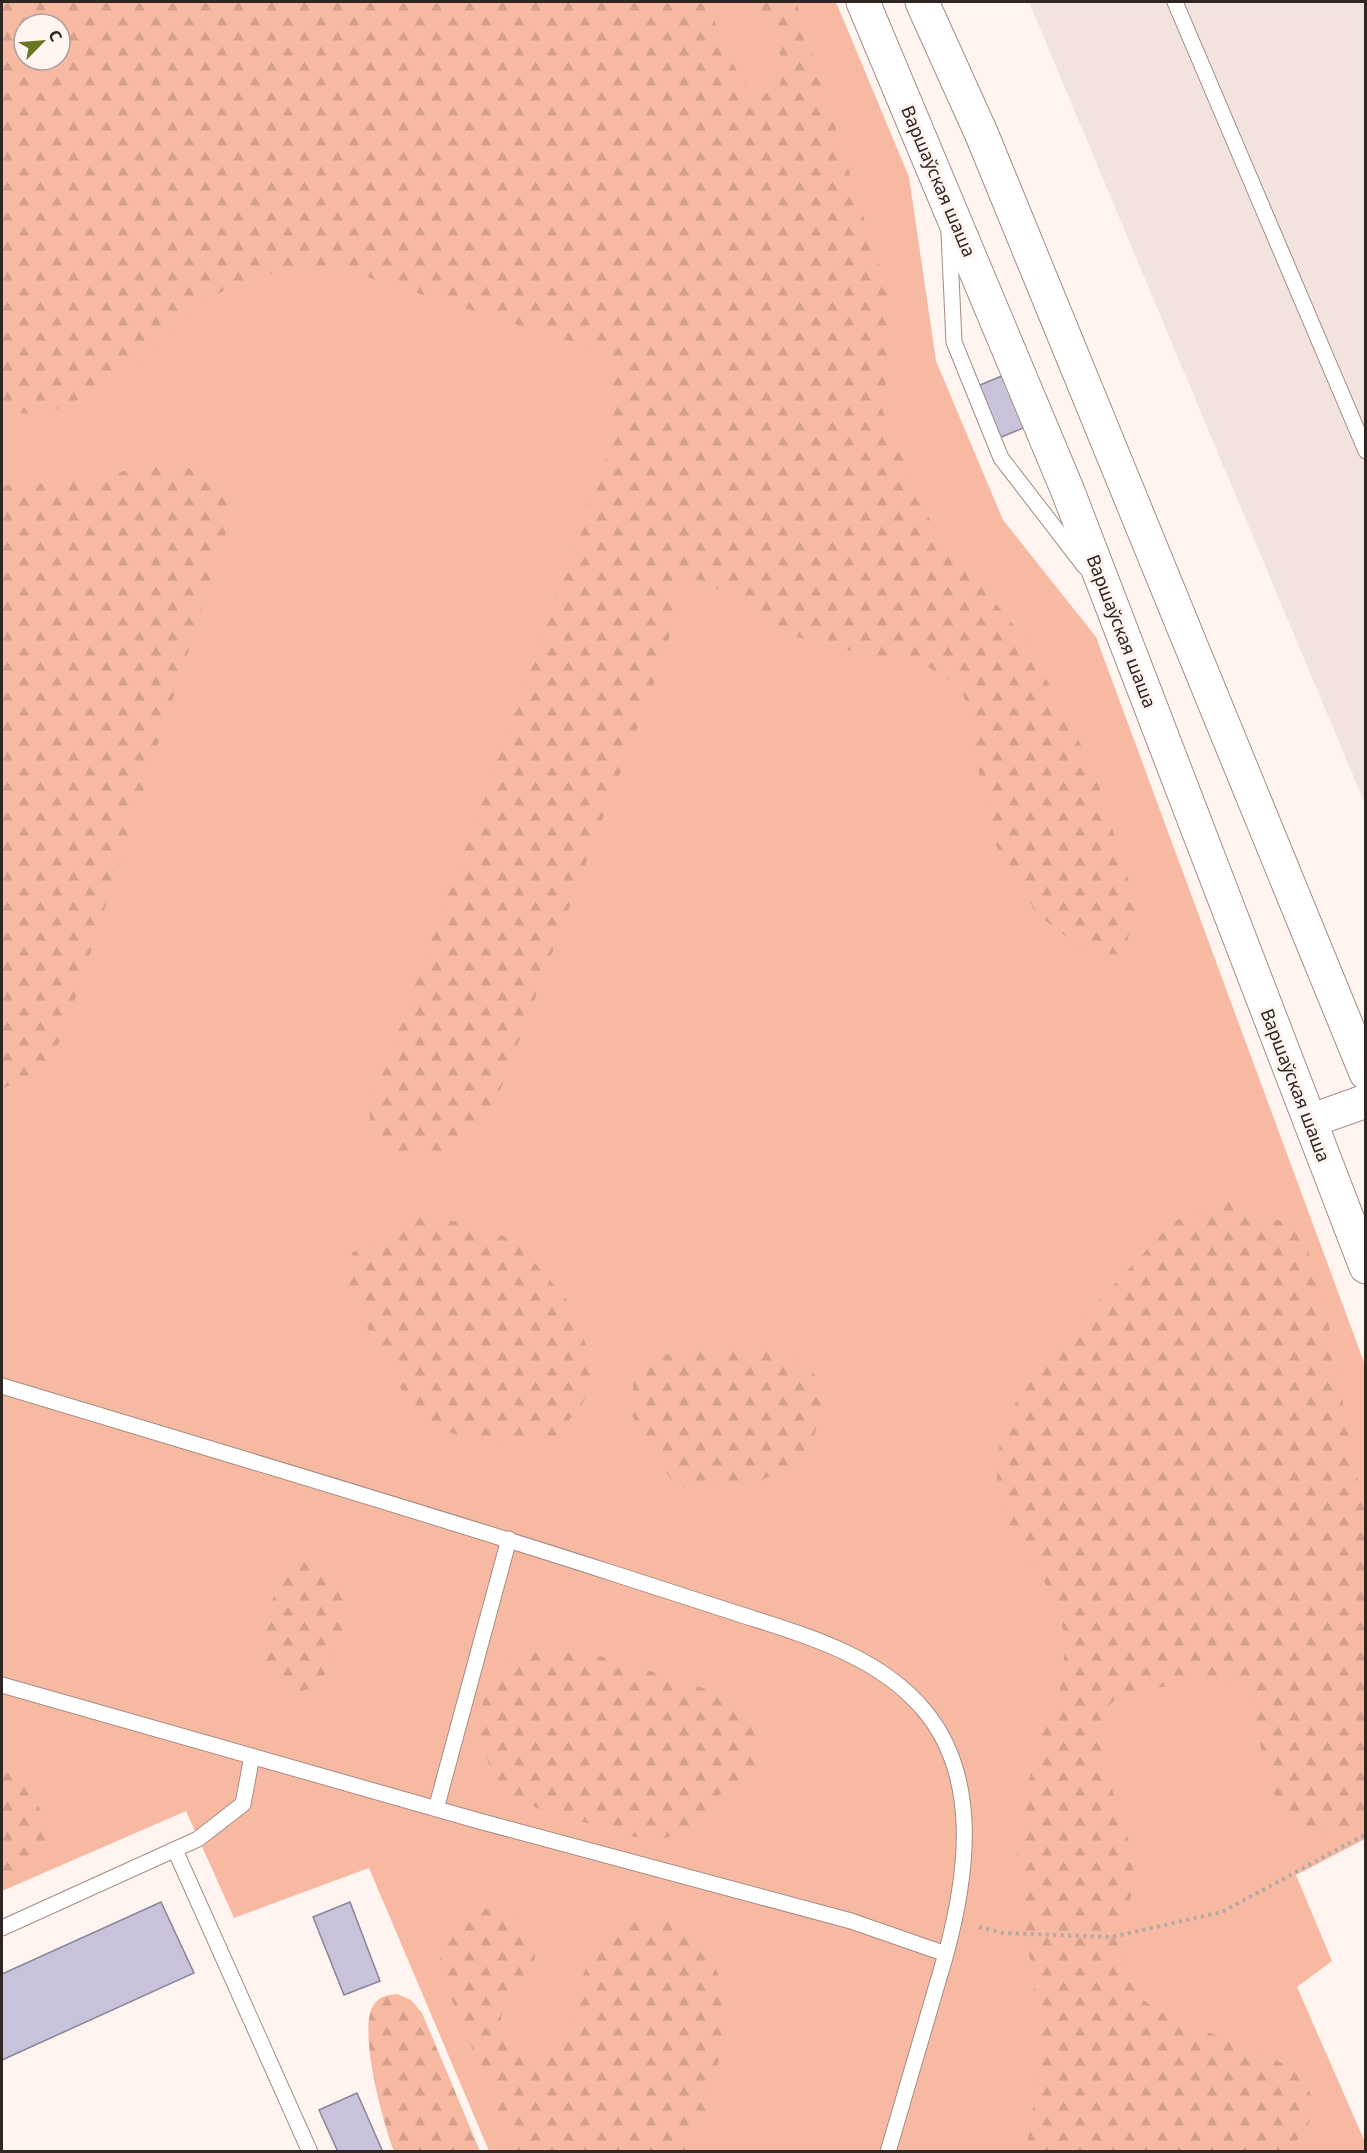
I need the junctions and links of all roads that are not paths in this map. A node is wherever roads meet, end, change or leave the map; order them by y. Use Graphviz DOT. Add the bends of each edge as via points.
graph roads {
  1 [pos="863,2"];
  2 [pos="922,2"];
  3 [pos="1175,2"];
  4 [pos="948,203"];
  5 [pos="1365,450"];
  6 [pos="1109,597"];
  7 [pos="1365,1073"];
  8 [pos="1365,1101"];
  9 [pos="1310,1121"];
  10 [pos="1365,1267"];
  11 [pos="2,1386"];
  12 [pos="509,1539"];
  13 [pos="2,1685"];
  14 [pos="252,1756"];
  15 [pos="436,1809"];
  16 [pos="175,1850"];
  17 [pos="2,1929"];
  18 [pos="946,1954"];
  19 [pos="310,2151"];
  20 [pos="888,2151"];
  1 -- 4 [label="highway, Варшаўская шаша"];
  2 -- 7 [label="highway" via="982,135"];
  3 -- 5 [label="lane"];
  4 -- 6 [label="highway, Варшаўская шаша"];
  4 -- 6 [label="lane" via="954,342 966,374 1001,459"];
  6 -- 9 [label="highway, Варшаўская шаша"];
  8 -- 9 [label="highway"];
  9 -- 10 [label="highway, Варшаўская шаша"];
  11 -- 12 [label="lane"];
  12 -- 15 [label="lane"];
  12 -- 18 [label="lane" via="820,1640 885,1674 924,1710 950,1752 963,1805 964,1864"];
  13 -- 14 [label="lane"];
  14 -- 15 [label="lane"];
  14 -- 16 [label="lane" via="243,1804 198,1839"];
  15 -- 18 [label="lane" via="851,1922"];
  16 -- 17 [label="lane"];
  16 -- 19 [label="lane"];
  18 -- 20 [label="lane"];
}
